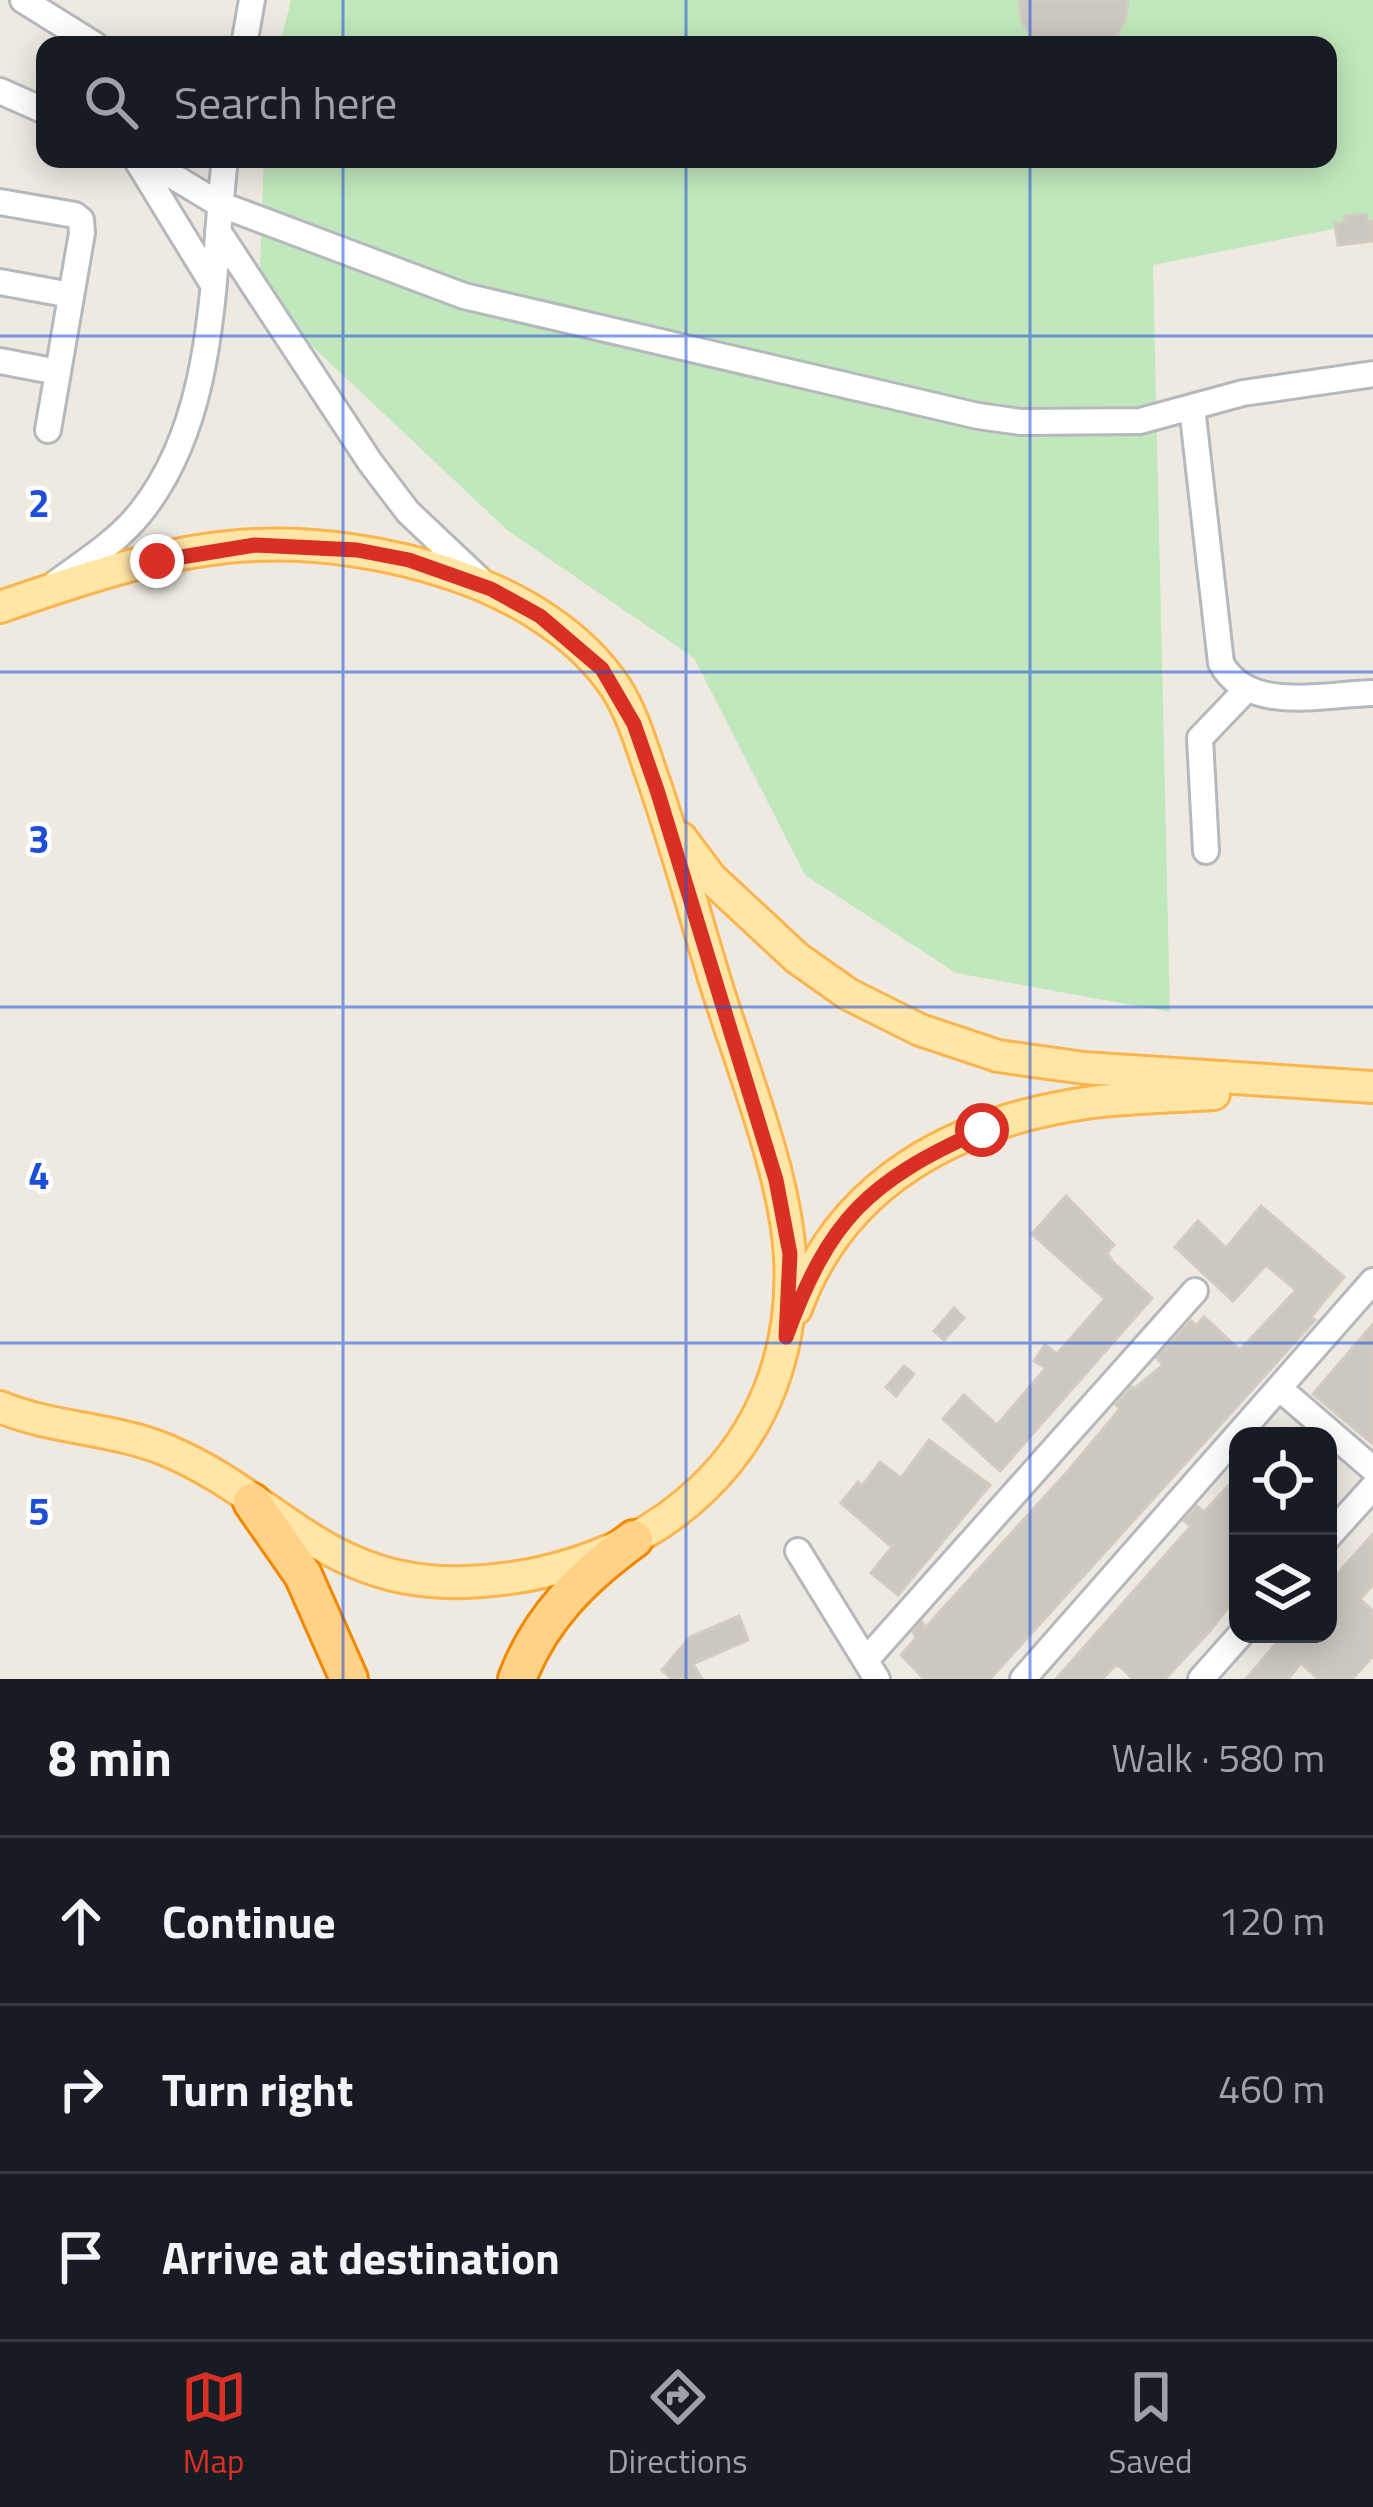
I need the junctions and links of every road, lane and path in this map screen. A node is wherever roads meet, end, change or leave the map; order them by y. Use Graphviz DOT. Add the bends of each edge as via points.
graph roads {
  1 [pos="23,0"];
  2 [pos="252,0"];
  3 [pos="81,36"];
  4 [pos="246,36"];
  5 [pos="2,102"];
  6 [pos="36,109"];
  7 [pos="145,168"];
  8 [pos="156,168"];
  9 [pos="224,168"];
  10 [pos="0,202"];
  11 [pos="220,205"];
  12 [pos="218,231"];
  13 [pos="0,282"];
  14 [pos="212,283"];
  15 [pos="71,295"];
  16 [pos="0,362"];
  17 [pos="58,372"];
  18 [pos="1373,374"];
  19 [pos="1192,407"];
  20 [pos="48,430"];
  21 [pos="491,589"];
  22 [pos="45,591"];
  23 [pos="0,607"];
  24 [pos="1245,691"];
  25 [pos="1373,693"];
  26 [pos="657,790"];
  27 [pos="1206,851"];
  28 [pos="1330,1086"];
  29 [pos="1373,1087"];
  30 [pos="1373,1281"];
  31 [pos="1195,1291"];
  32 [pos="786,1337"];
  33 [pos="1279,1388"];
  34 [pos="0,1407"];
  35 [pos="1373,1469"];
  36 [pos="1373,1487"];
  37 [pos="252,1502"];
  38 [pos="1331,1535"];
  39 [pos="634,1539"];
  40 [pos="798,1550"];
  41 [pos="1233,1643"];
  42 [pos="872,1670"];
  43 [pos="350,1679"];
  44 [pos="517,1679"];
  45 [pos="1023,1679"];
  46 [pos="1201,1679"];
  1 -- 3 [label="street"];
  2 -- 4 [label="street"];
  5 -- 6 [label="street"];
  7 -- 14 [label="street"];
  8 -- 11 [label="street"];
  9 -- 11 [label="street"];
  10 -- 15 [label="street" via="81,220"];
  11 -- 12 [label="street"];
  11 -- 19 [label="street" via="464,296 978,416 1140,421"];
  12 -- 14 [label="street"];
  12 -- 21 [label="street" via="408,512"];
  13 -- 15 [label="street"];
  14 -- 22 [label="street" via="199,383 168,470 115,539"];
  15 -- 17 [label="street"];
  16 -- 17 [label="street"];
  17 -- 20 [label="street"];
  18 -- 19 [label="street"];
  19 -- 24 [label="street" via="1221,663"];
  21 -- 22 [label="main road" via="357,550 255,545"];
  21 -- 26 [label="main road" via="540,616 602,669"];
  22 -- 23 [label="main road"];
  24 -- 25 [label="street"];
  24 -- 27 [label="street" via="1200,738"];
  26 -- 28 [label="main road" via="684,843 752,919 848,994 920,1030 998,1056 1084,1068"];
  26 -- 32 [label="main road" via="776,1180 790,1254"];
  28 -- 29 [label="main road"];
  28 -- 32 [label="main road" via="1086,1103 982,1130 879,1186 837,1227"];
  30 -- 33 [label="street"];
  31 -- 42 [label="street"];
  32 -- 39 [label="main road" via="760,1417 738,1454 709,1486"];
  33 -- 35 [label="street"];
  33 -- 45 [label="street"];
  34 -- 37 [label="main road" via="158,1447"];
  36 -- 38 [label="street"];
  37 -- 39 [label="main road" via="324,1550 426,1580 506,1578"];
  37 -- 43 [label="highway" via="303,1575"];
  39 -- 44 [label="highway" via="567,1595"];
  40 -- 42 [label="street"];
  41 -- 46 [label="street"];
}
